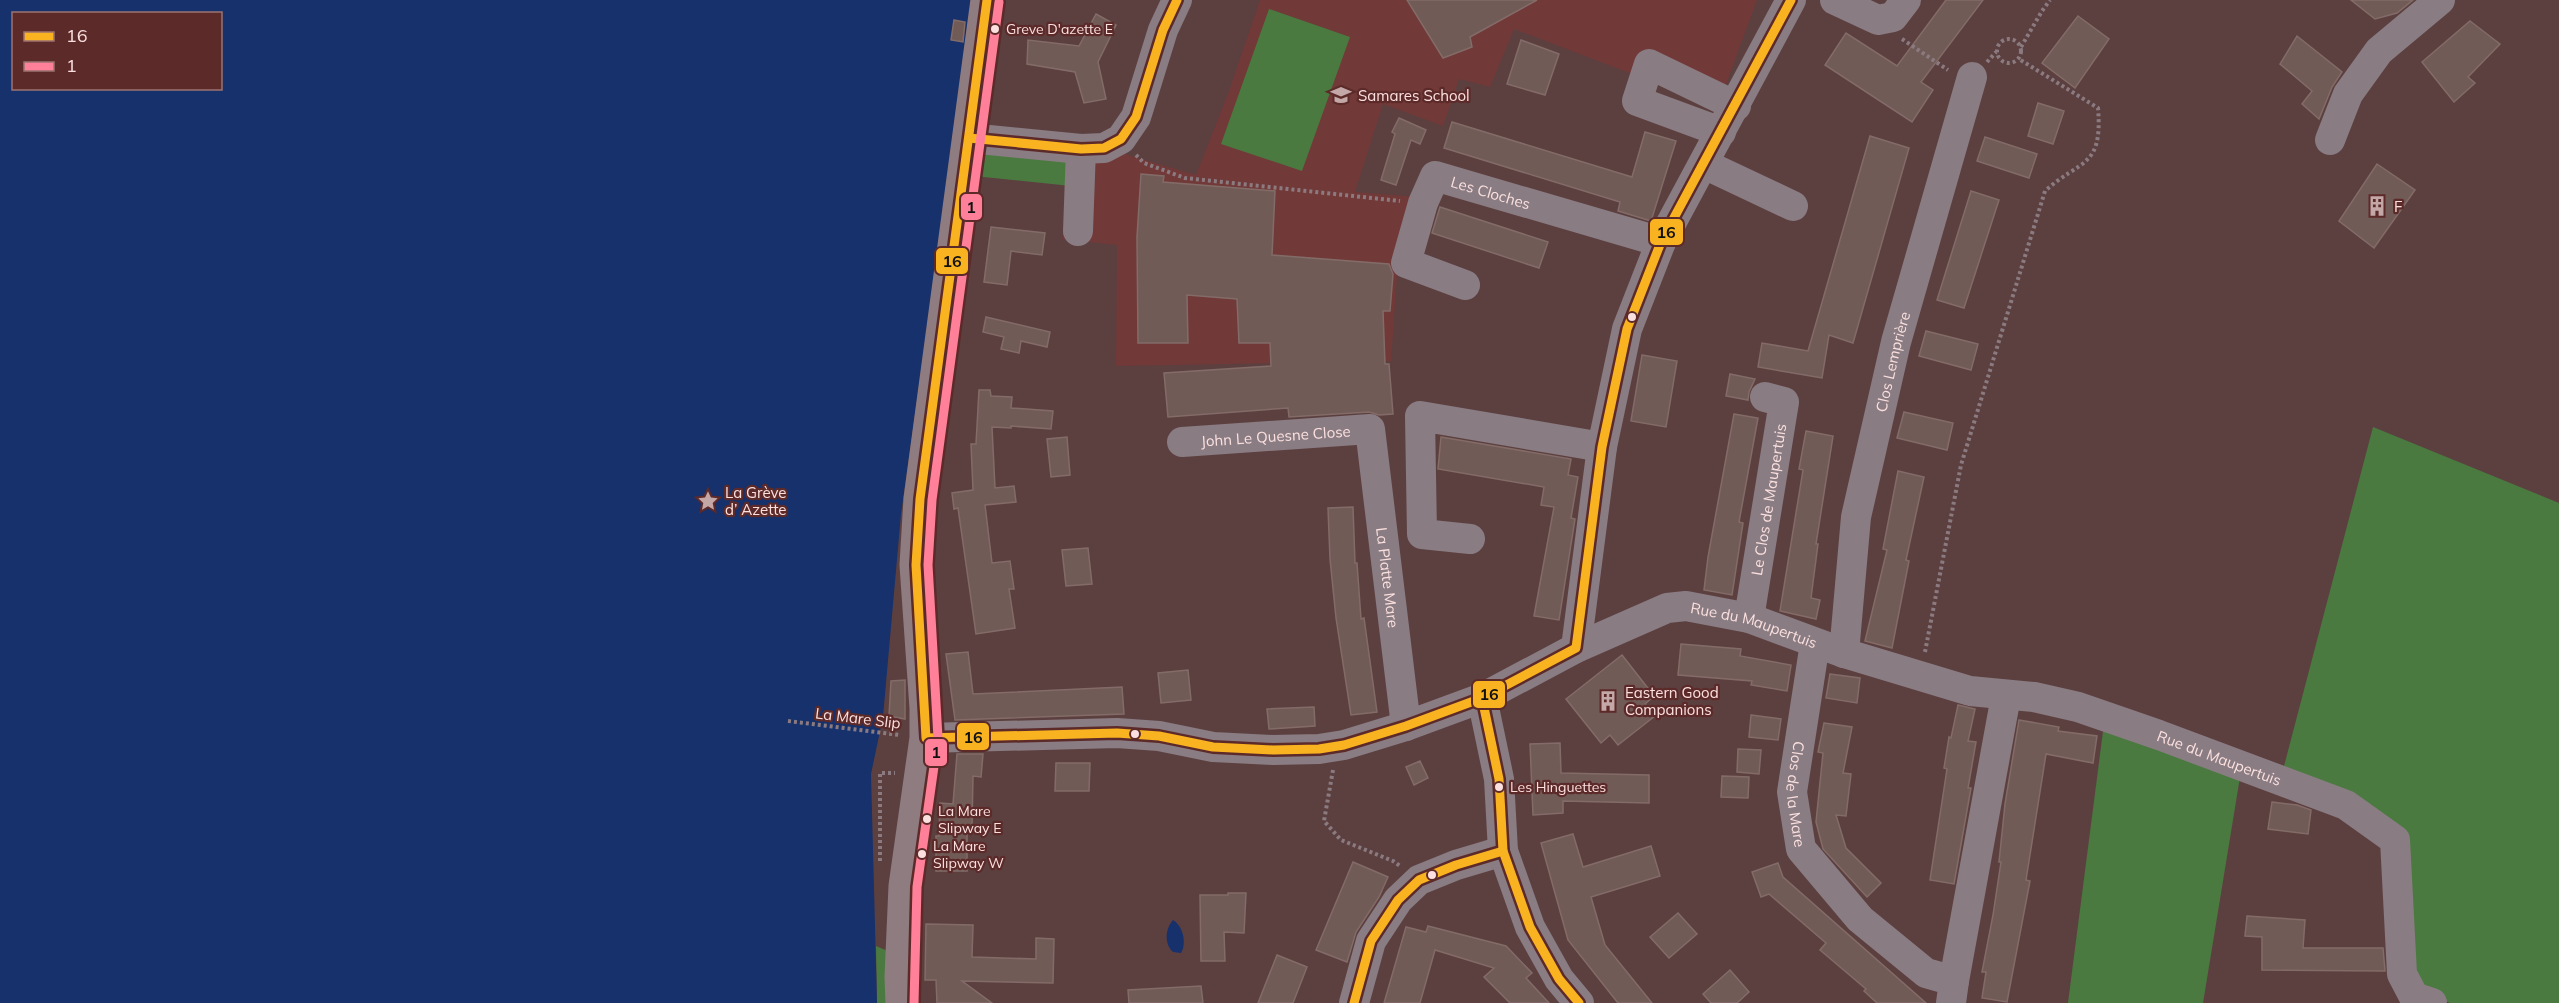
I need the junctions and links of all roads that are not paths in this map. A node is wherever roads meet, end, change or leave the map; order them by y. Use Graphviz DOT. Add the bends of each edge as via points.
graph roads {
  1 [pos="987,0"];
  2 [pos="1176,0"];
  3 [pos="1791,0"];
  4 [pos="1835,0"];
  5 [pos="1906,0"];
  6 [pos="2440,0"];
  7 [pos="1972,77"];
  8 [pos="1736,106"];
  9 [pos="1721,132"];
  10 [pos="969,138"];
  11 [pos="2330,140"];
  12 [pos="1081,149"];
  13 [pos="1704,164"];
  14 [pos="1793,206"];
  15 [pos="1078,231"];
  16 [pos="1661,242"];
  17 [pos="1465,285"];
  18 [pos="1765,397"];
  19 [pos="1370,429"];
  20 [pos="1182,442"];
  21 [pos="1602,447"];
  22 [pos="1470,539"];
  23 [pos="1749,618"];
  24 [pos="1815,643"];
  25 [pos="1576,648"];
  26 [pos="1844,653"];
  27 [pos="2006,696"];
  28 [pos="1482,698"];
  29 [pos="1406,726"];
  30 [pos="926,738"];
  31 [pos="1503,851"];
  32 [pos="1952,992"];
  33 [pos="902,1003"];
  34 [pos="1354,1003"];
  35 [pos="1579,1003"];
  36 [pos="2432,1003"];
  1 -- 10 [label="main road"];
  2 -- 12 [label="street" via="1136,117 1121,139 1104,147"];
  3 -- 8 [label="street"];
  4 -- 5 [label="street" via="1878,20 1893,17"];
  6 -- 11 [label="street" via="2379,51 2348,94"];
  7 -- 26 [label="street, Clos Lemprière" via="1896,342 1859,506"];
  8 -- 9 [label="street"];
  8 -- 9 [label="street" via="1649,64 1637,101"];
  9 -- 13 [label="street"];
  10 -- 12 [label="street"];
  10 -- 30 [label="main road" via="920,500 916,565"];
  12 -- 15 [label="street"];
  13 -- 14 [label="street"];
  13 -- 16 [label="street"];
  16 -- 17 [label="street, Les Cloches" via="1435,176 1406,263"];
  16 -- 21 [label="street" via="1627,329"];
  18 -- 23 [label="street, Le Clos de Maupertuis" via="1784,402"];
  19 -- 20 [label="street, John Le Quesne Close"];
  19 -- 29 [label="street, La Platte Mare"];
  21 -- 22 [label="street" via="1420,416 1422,534"];
  21 -- 25 [label="street"];
  23 -- 24 [label="street, Rue du Maupertuis"];
  23 -- 25 [label="street, Rue du Maupertuis" via="1686,606 1667,608"];
  24 -- 26 [label="street, Rue du Maupertuis"];
  24 -- 32 [label="street, Clos de la Mare" via="1792,792 1801,849 1860,919"];
  25 -- 28 [label="street, Rue du Maupertuis"];
  26 -- 27 [label="street, Rue du Maupertuis" via="1970,690"];
  27 -- 32 [label="street, Clos de la Mare"];
  27 -- 36 [label="street, Rue du Maupertuis" via="2034,697 2078,707 2355,811 2395,840 2402,974 2414,997"];
  28 -- 29 [label="street, Rue du Maupertuis"];
  28 -- 31 [label="street" via="1498,779"];
  29 -- 30 [label="street, Rue du Maupertuis" via="1319,749 1213,747 1159,736 1117,733"];
  30 -- 33 [label="main road" via="905,886"];
  31 -- 34 [label="street" via="1434,866 1398,900 1371,941"];
  31 -- 35 [label="street" via="1530,927 1558,979"];
}
